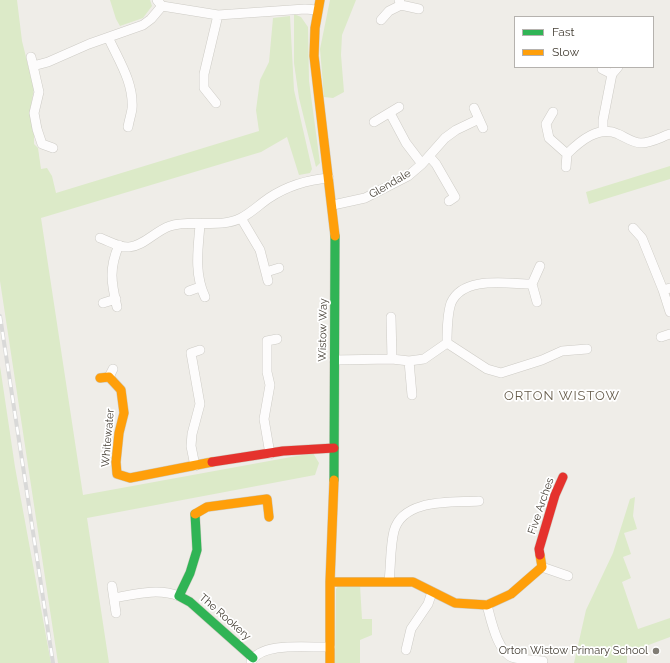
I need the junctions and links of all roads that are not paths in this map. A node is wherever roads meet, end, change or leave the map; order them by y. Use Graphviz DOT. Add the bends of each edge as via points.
graph roads {
  1 [pos="320,0"];
  2 [pos="400,2"];
  3 [pos="159,3"];
  4 [pos="419,9"];
  5 [pos="317,10"];
  6 [pos="218,15"];
  7 [pos="381,20"];
  8 [pos="109,38"];
  9 [pos="602,69"];
  10 [pos="615,70"];
  11 [pos="216,103"];
  12 [pos="399,107"];
  13 [pos="474,108"];
  14 [pos="552,112"];
  15 [pos="390,113"];
  16 [pos="374,122"];
  17 [pos="128,127"];
  18 [pos="603,131"];
  19 [pos="670,134"];
  20 [pos="53,148"];
  21 [pos="567,154"];
  22 [pos="429,156"];
  23 [pos="422,164"];
  24 [pos="566,167"];
  25 [pos="329,178"];
  26 [pos="449,201"];
  27 [pos="333,205"];
  28 [pos="241,218"];
  29 [pos="200,225"];
  30 [pos="634,228"];
  31 [pos="650,232"];
  32 [pos="100,238"];
  33 [pos="642,238"];
  34 [pos="119,245"];
  35 [pos="540,266"];
  36 [pos="279,268"];
  37 [pos="532,284"];
  38 [pos="200,287"];
  39 [pos="667,289"];
  40 [pos="189,291"];
  41 [pos="205,297"];
  42 [pos="537,302"];
  43 [pos="103,303"];
  44 [pos="670,312"];
  45 [pos="391,317"];
  46 [pos="277,339"];
  47 [pos="447,343"];
  48 [pos="587,350"];
  49 [pos="191,353"];
  50 [pos="392,359"];
  51 [pos="334,360"];
  52 [pos="409,361"];
  53 [pos="108,375"];
  54 [pos="412,395"];
  55 [pos="334,448"];
  56 [pos="270,454"];
  57 [pos="195,466"];
  58 [pos="563,477"];
  59 [pos="479,501"];
  60 [pos="269,517"];
  61 [pos="542,567"];
  62 [pos="568,576"];
  63 [pos="389,581"];
  64 [pos="330,582"];
  65 [pos="112,586"];
  66 [pos="432,592"];
  67 [pos="180,596"];
  68 [pos="114,598"];
  69 [pos="487,605"];
  70 [pos="116,613"];
  71 [pos="330,647"];
  72 [pos="406,650"];
  73 [pos="251,660"];
  74 [pos="543,661"];
  75 [pos="330,663"];
  1 -- 5 [label="street, Wistow Way"];
  2 -- 4 [label="street"];
  2 -- 7 [label="street"];
  3 -- 6 [label="street"];
  3 -- 8 [label="street" via="151,19 143,25"];
  5 -- 6 [label="street"];
  5 -- 25 [label="street, Wistow Way" via="315,71"];
  6 -- 11 [label="street" via="204,74 204,88"];
  8 -- 17 [label="street" via="125,70 129,86 132,108"];
  8 -- 20 [label="street" via="48,62 32,61 39,92 34,113 36,129 42,144"];
  9 -- 10 [label="street"];
  10 -- 18 [label="street" via="603,120"];
  12 -- 15 [label="street"];
  13 -- 22 [label="street, Glendale" via="481,124 456,130"];
  14 -- 21 [label="street" via="546,124 549,138"];
  15 -- 16 [label="street"];
  15 -- 23 [label="street, Glendale"];
  18 -- 19 [label="street" via="614,132 639,143"];
  18 -- 21 [label="street" via="577,144"];
  21 -- 24 [label="street"];
  22 -- 23 [label="street, Glendale"];
  22 -- 26 [label="street" via="455,198"];
  23 -- 27 [label="street, Glendale" via="408,176 365,198"];
  25 -- 27 [label="street, Wistow Way"];
  25 -- 28 [label="street" via="303,181 270,197"];
  27 -- 51 [label="street, Wistow Way" via="336,238"];
  28 -- 29 [label="street"];
  28 -- 36 [label="street" via="260,250 267,276"];
  29 -- 34 [label="street" via="186,223 169,226 140,244 129,247"];
  29 -- 38 [label="street" via="197,261"];
  30 -- 33 [label="street"];
  31 -- 33 [label="street"];
  32 -- 34 [label="street"];
  33 -- 39 [label="street"];
  34 -- 43 [label="street" via="113,260 112,277 117,303"];
  35 -- 37 [label="street"];
  37 -- 42 [label="street"];
  37 -- 47 [label="street" via="480,282 462,290 452,302"];
  38 -- 40 [label="street"];
  38 -- 41 [label="street"];
  39 -- 44 [label="street"];
  45 -- 50 [label="street"];
  46 -- 56 [label="street" via="263,342 270,384 264,419"];
  47 -- 48 [label="street" via="487,369 501,373 562,351"];
  47 -- 52 [label="street" via="424,359"];
  49 -- 57 [label="street" via="200,404 191,446"];
  50 -- 51 [label="street"];
  50 -- 52 [label="street"];
  51 -- 55 [label="street, Wistow Way"];
  52 -- 54 [label="street"];
  53 -- 57 [label="street, Whitewater" via="121,390 124,413 119,433 117,474 130,478"];
  55 -- 56 [label="street, Whitewater"];
  55 -- 64 [label="street, Wistow Way"];
  56 -- 57 [label="street, Whitewater"];
  58 -- 61 [label="street, Five Arches" via="539,548"];
  59 -- 63 [label="street" via="428,506 410,510 402,517 394,531"];
  60 -- 67 [label="street" via="267,499 207,507 195,514 197,550"];
  61 -- 62 [label="street"];
  61 -- 69 [label="street" via="511,594"];
  63 -- 64 [label="street"];
  63 -- 66 [label="street" via="413,582"];
  64 -- 71 [label="street, Wistow Way"];
  65 -- 68 [label="street"];
  66 -- 69 [label="street" via="454,603"];
  66 -- 72 [label="street" via="428,604 411,629"];
  67 -- 68 [label="street, The Rookery" via="170,592 154,591"];
  67 -- 73 [label="street, The Rookery" via="190,602"];
  68 -- 70 [label="street"];
  69 -- 74 [label="street" via="498,641 504,650 513,658"];
  71 -- 73 [label="street, The Rookery" via="286,646 266,650"];
  71 -- 75 [label="street, Wistow Way"];
}
